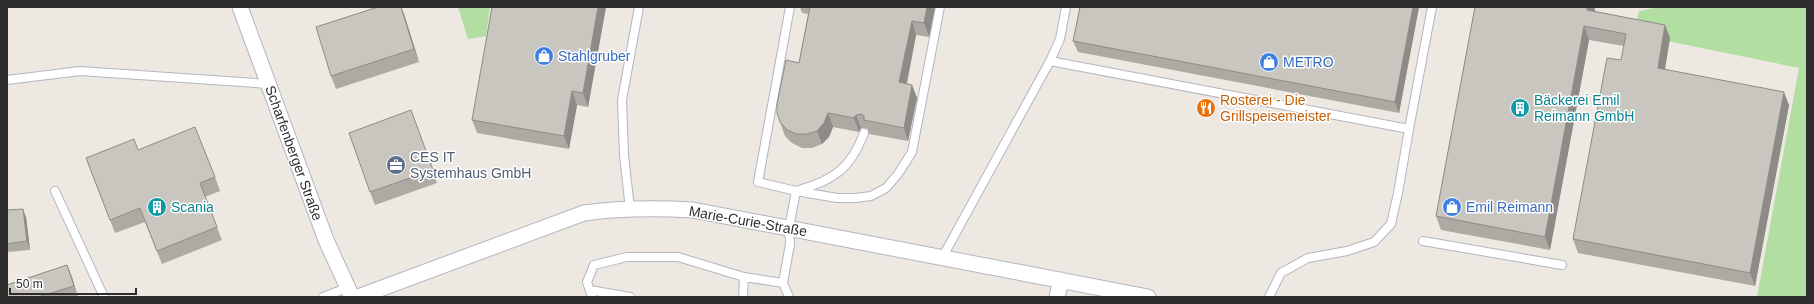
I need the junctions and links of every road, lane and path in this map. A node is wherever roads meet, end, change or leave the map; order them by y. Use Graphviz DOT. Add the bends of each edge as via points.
graph roads {
  1 [pos="639,7"];
  2 [pos="790,7"];
  3 [pos="940,7"];
  4 [pos="1066,7"];
  5 [pos="1432,7"];
  6 [pos="244,8"];
  7 [pos="1050,61"];
  8 [pos="7,80"];
  9 [pos="269,84"];
  10 [pos="1409,129"];
  11 [pos="864,133"];
  12 [pos="55,191"];
  13 [pos="796,191"];
  14 [pos="630,209"];
  15 [pos="789,228"];
  16 [pos="1423,241"];
  17 [pos="942,258"];
  18 [pos="1562,265"];
  19 [pos="744,277"];
  20 [pos="1061,280"];
  21 [pos="783,283"];
  22 [pos="352,294"];
  23 [pos="591,294"];
  24 [pos="104,297"];
  25 [pos="323,297"];
  26 [pos="630,297"];
  27 [pos="743,297"];
  28 [pos="789,297"];
  29 [pos="1057,297"];
  30 [pos="1148,297"];
  31 [pos="1269,297"];
  1 -- 14 [label="lane" via="622,100 624,155"];
  2 -- 13 [label="lane" via="758,182"];
  3 -- 13 [label="lane" via="912,152 898,174 886,188 871,196 837,198"];
  4 -- 7 [label="lane" via="1060,39"];
  5 -- 10 [label="lane"];
  6 -- 9 [label="street, Scharfenberger Straße"];
  7 -- 10 [label="lane"];
  7 -- 17 [label="lane"];
  8 -- 9 [label="lane" via="80,71"];
  9 -- 22 [label="street, Scharfenberger Straße" via="326,240"];
  10 -- 31 [label="lane" via="1391,224 1374,242 1347,251 1308,258 1281,273"];
  11 -- 13 [label="lane" via="858,150 843,169 819,184"];
  12 -- 24 [label="lane"];
  13 -- 15 [label="lane"];
  14 -- 15 [label="street, Marie-Curie-Straße" via="694,210"];
  14 -- 22 [label="street, Marie-Curie-Straße" via="584,213"];
  15 -- 17 [label="street, Marie-Curie-Straße"];
  15 -- 21 [label="lane" via="790,244"];
  16 -- 18 [label="lane"];
  17 -- 20 [label="street, Marie-Curie-Straße"];
  19 -- 21 [label="lane"];
  19 -- 23 [label="lane" via="678,258 627,257 594,265 587,282"];
  19 -- 27 [label="lane"];
  20 -- 29 [label="street"];
  20 -- 30 [label="street, Marie-Curie-Straße"];
  21 -- 28 [label="lane"];
  22 -- 25 [label="lane"];
  23 -- 26 [label="lane"];
}
